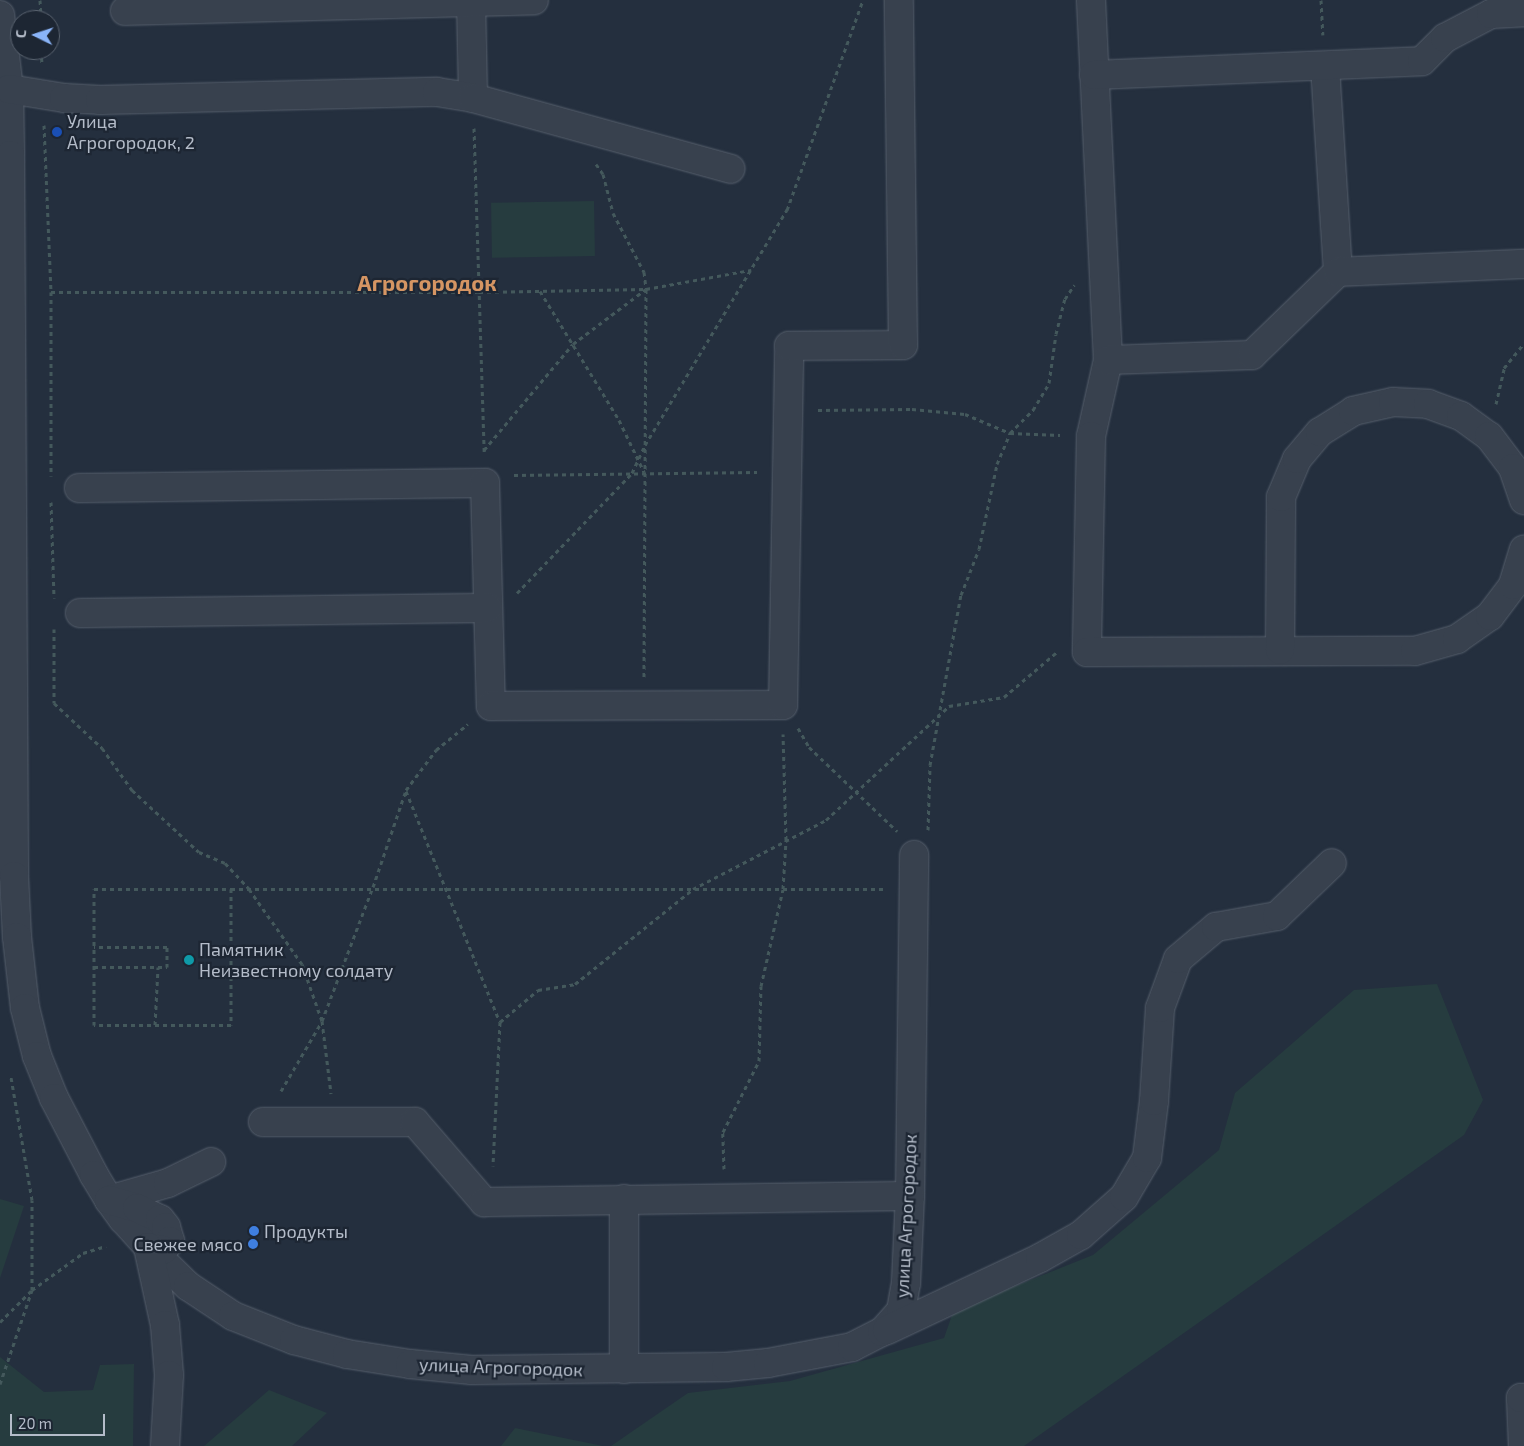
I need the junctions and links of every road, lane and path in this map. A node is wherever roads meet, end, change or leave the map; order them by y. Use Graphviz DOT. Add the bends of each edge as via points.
graph roads {
  1 [pos="534,0"];
  2 [pos="863,0"];
  3 [pos="899,0"];
  4 [pos="1091,0"];
  5 [pos="471,1"];
  6 [pos="125,11"];
  7 [pos="1524,12"];
  8 [pos="0,16"];
  9 [pos="1325,66"];
  10 [pos="1094,75"];
  11 [pos="9,89"];
  12 [pos="474,98"];
  13 [pos="594,162"];
  14 [pos="730,169"];
  15 [pos="5,224"];
  16 [pos="1524,264"];
  17 [pos="751,270"];
  18 [pos="1338,272"];
  19 [pos="1075,283"];
  20 [pos="646,289"];
  21 [pos="540,291"];
  22 [pos="51,292"];
  23 [pos="479,292"];
  24 [pos="1524,343"];
  25 [pos="573,344"];
  26 [pos="1108,360"];
  27 [pos="6,368"];
  28 [pos="788,411"];
  29 [pos="1010,433"];
  30 [pos="1091,436"];
  31 [pos="1489,436"];
  32 [pos="645,445"];
  33 [pos="484,450"];
  34 [pos="638,459"];
  35 [pos="786,472"];
  36 [pos="632,473"];
  37 [pos="645,473"];
  38 [pos="484,483"];
  39 [pos="79,488"];
  40 [pos="1524,500"];
  41 [pos="1524,550"];
  42 [pos="6,596"];
  43 [pos="488,608"];
  44 [pos="80,614"];
  45 [pos="1087,626"];
  46 [pos="1280,650"];
  47 [pos="783,705"];
  48 [pos="490,706"];
  49 [pos="644,706"];
  50 [pos="938,716"];
  51 [pos="406,790"];
  52 [pos="856,791"];
  53 [pos="896,830"];
  54 [pos="786,840"];
  55 [pos="914,855"];
  56 [pos="1332,863"];
  57 [pos="373,887"];
  58 [pos="445,887"];
  59 [pos="914,888"];
  60 [pos="231,889"];
  61 [pos="693,889"];
  62 [pos="783,889"];
  63 [pos="94,947"];
  64 [pos="94,967"];
  65 [pos="158,967"];
  66 [pos="500,1022"];
  67 [pos="156,1025"];
  68 [pos="10,1069"];
  69 [pos="263,1122"];
  70 [pos="211,1162"];
  71 [pos="910,1196"];
  72 [pos="724,1197"];
  73 [pos="624,1199"];
  74 [pos="109,1200"];
  75 [pos="491,1202"];
  76 [pos="143,1242"];
  77 [pos="32,1290"];
  78 [pos="0,1322"];
  79 [pos="882,1332"];
  80 [pos="624,1370"];
  81 [pos="0,1384"];
  82 [pos="1524,1398"];
  83 [pos="165,1446"];
  84 [pos="1523,1446"];
  1 -- 5 [label="street"];
  2 -- 17 [label="path" via="787,210"];
  3 -- 28 [label="street" via="904,345 789,346"];
  4 -- 10 [label="street"];
  5 -- 6 [label="street"];
  5 -- 12 [label="street"];
  7 -- 9 [label="street" via="1492,14 1444,38 1422,61"];
  8 -- 11 [label="street, улица Агрогородок"];
  9 -- 10 [label="street"];
  9 -- 18 [label="street"];
  10 -- 26 [label="street"];
  11 -- 12 [label="street" via="100,100 437,92"];
  11 -- 15 [label="street, улица Агрогородок"];
  12 -- 14 [label="street"];
  12 -- 23 [label="path"];
  13 -- 20 [label="path" via="603,174 613,213 644,272"];
  15 -- 27 [label="street, улица Агрогородок"];
  16 -- 18 [label="street"];
  17 -- 20 [label="path"];
  17 -- 32 [label="path"];
  18 -- 26 [label="street" via="1252,355"];
  19 -- 29 [label="path" via="1066,299 1056,334 1049,382 1033,410"];
  20 -- 21 [label="path"];
  20 -- 25 [label="path"];
  20 -- 32 [label="path"];
  21 -- 23 [label="path"];
  21 -- 25 [label="path"];
  22 -- 23 [label="path"];
  23 -- 33 [label="path"];
  24 -- 31 [label="path" via="1504,368"];
  25 -- 33 [label="path"];
  25 -- 34 [label="path" via="619,420"];
  26 -- 30 [label="street"];
  27 -- 42 [label="street, улица Агрогородок"];
  28 -- 29 [label="path" via="912,409 965,414"];
  28 -- 35 [label="street"];
  29 -- 30 [label="path"];
  29 -- 50 [label="path" via="998,464 979,549 961,595"];
  30 -- 45 [label="street"];
  31 -- 40 [label="street" via="1512,468"];
  31 -- 46 [label="street" via="1461,416 1428,404 1393,402 1353,412 1320,432 1297,459 1281,497"];
  32 -- 34 [label="path"];
  32 -- 37 [label="path"];
  33 -- 38 [label="path"];
  34 -- 36 [label="path"];
  34 -- 37 [label="path"];
  35 -- 37 [label="path"];
  35 -- 47 [label="street"];
  36 -- 37 [label="path"];
  36 -- 38 [label="path" via="500,475"];
  36 -- 43 [label="path" via="520,592"];
  37 -- 49 [label="path"];
  38 -- 39 [label="street"];
  38 -- 43 [label="street"];
  41 -- 46 [label="street" via="1513,584 1490,616 1457,639 1415,651"];
  42 -- 74 [label="street, улица Агрогородок" via="14,876 25,1008 37,1056 62,1115"];
  43 -- 44 [label="street"];
  43 -- 48 [label="street"];
  45 -- 46 [label="street" via="1087,652"];
  45 -- 50 [label="path" via="1004,697 949,706"];
  47 -- 49 [label="street"];
  47 -- 52 [label="path" via="809,748"];
  47 -- 54 [label="path"];
  48 -- 49 [label="street"];
  48 -- 51 [label="path" via="436,750"];
  50 -- 52 [label="path"];
  50 -- 55 [label="path" via="930,765 928,838"];
  51 -- 57 [label="path"];
  51 -- 58 [label="path"];
  52 -- 53 [label="path"];
  52 -- 54 [label="path" via="826,820"];
  54 -- 61 [label="path"];
  54 -- 62 [label="path"];
  55 -- 59 [label="street, улица Агрогородок"];
  56 -- 79 [label="street" via="1277,916 1216,927 1178,959 1160,1008 1147,1158 1124,1197 1081,1235 1004,1276"];
  57 -- 58 [label="path"];
  57 -- 60 [label="path"];
  57 -- 69 [label="path" via="322,1021"];
  58 -- 61 [label="path"];
  58 -- 66 [label="path"];
  59 -- 62 [label="path"];
  59 -- 71 [label="street, улица Агрогородок"];
  60 -- 63 [label="path" via="94,889"];
  60 -- 67 [label="path" via="232,1025"];
  61 -- 62 [label="path"];
  61 -- 66 [label="path" via="575,984 538,990"];
  62 -- 72 [label="path" via="761,986 759,1061 723,1132"];
  63 -- 64 [label="path"];
  63 -- 65 [label="path" via="167,947 168,967"];
  64 -- 65 [label="path"];
  64 -- 67 [label="path" via="94,1025"];
  65 -- 67 [label="path"];
  66 -- 75 [label="path"];
  68 -- 77 [label="path" via="32,1200"];
  69 -- 75 [label="street" via="414,1122 484,1202"];
  70 -- 74 [label="street" via="168,1184"];
  71 -- 72 [label="street"];
  71 -- 79 [label="street, улица Агрогородок" via="906,1283 901,1311"];
  72 -- 73 [label="street"];
  73 -- 75 [label="street"];
  73 -- 80 [label="street"];
  74 -- 76 [label="street, улица Агрогородок"];
  76 -- 77 [label="path" via="83,1253"];
  76 -- 80 [label="street, улица Агрогородок" via="188,1286 233,1316 294,1340 347,1354 472,1370"];
  76 -- 83 [label="street" via="165,1325 169,1375"];
  77 -- 78 [label="path"];
  77 -- 81 [label="path"];
  79 -- 80 [label="street, улица Агрогородок" via="852,1347 768,1363"];
  82 -- 84 [label="street" via="1521,1398"];
}
